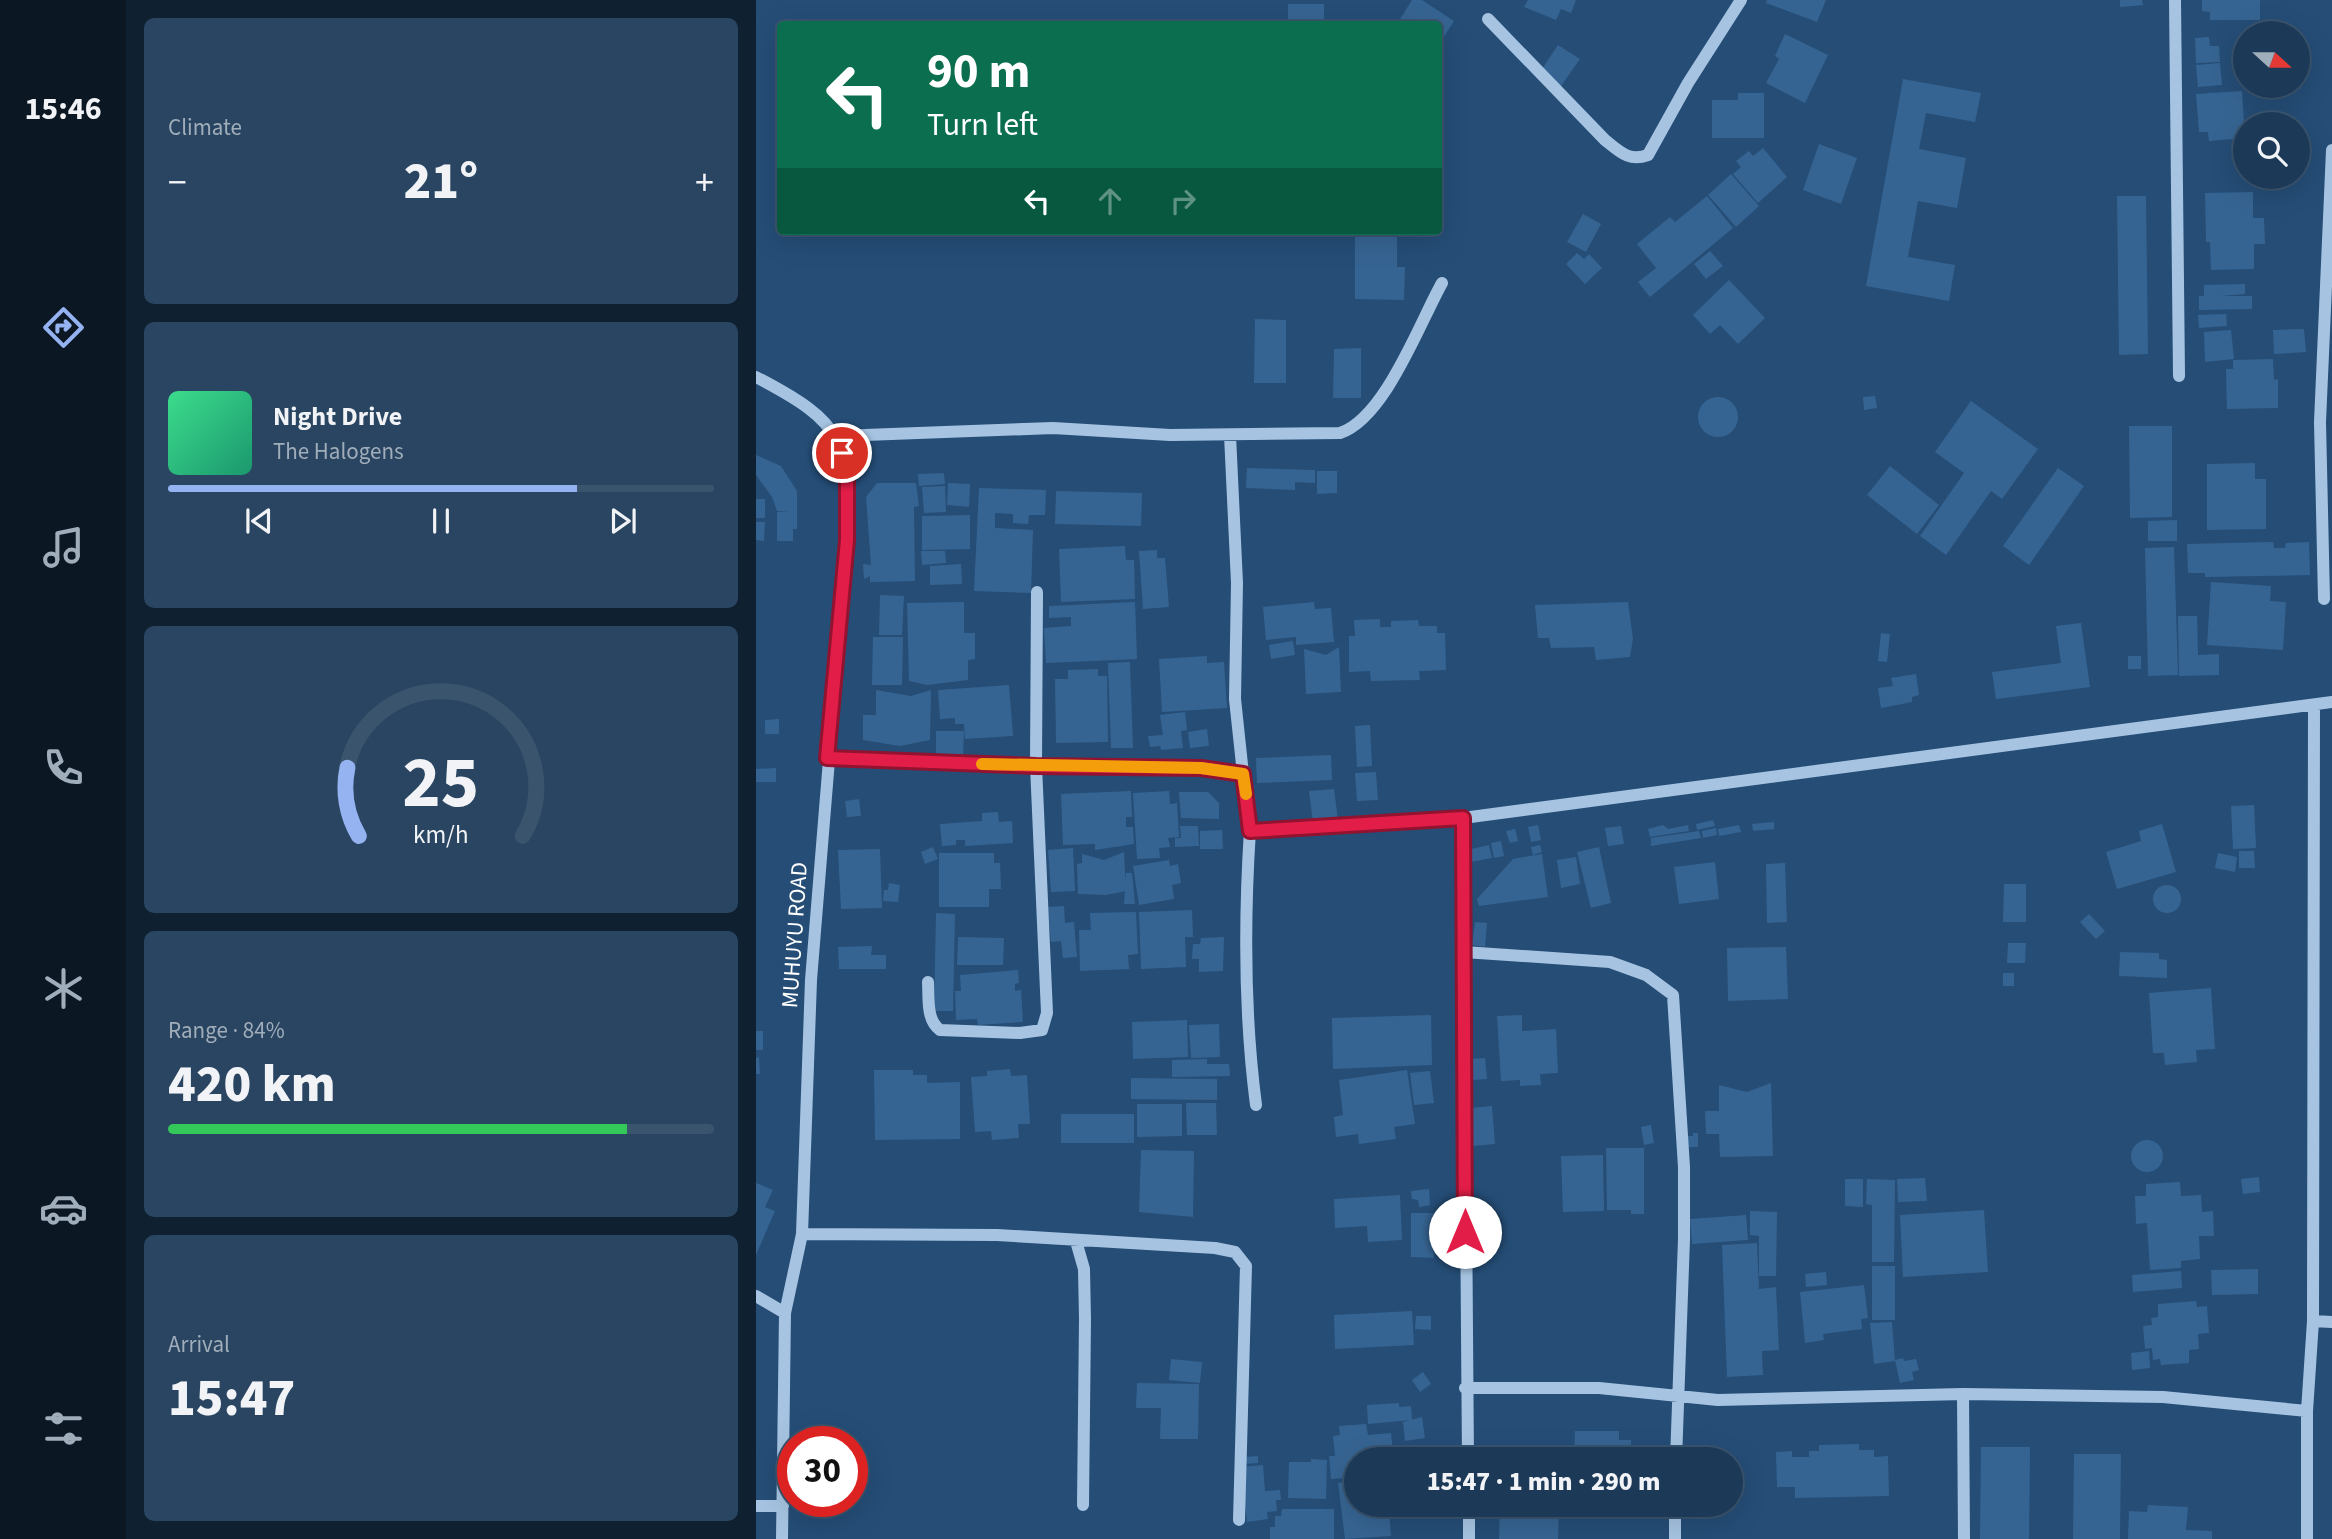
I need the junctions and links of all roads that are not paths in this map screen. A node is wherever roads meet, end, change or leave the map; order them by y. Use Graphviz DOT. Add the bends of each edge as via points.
graph roads {
  1 [pos="1741,0"];
  2 [pos="2175,0"];
  3 [pos="1488,19"];
  4 [pos="2332,150"];
  5 [pos="1442,283"];
  6 [pos="2179,376"];
  7 [pos="756,377"];
  8 [pos="1230,435"];
  9 [pos="838,436"];
  10 [pos="1037,592"];
  11 [pos="2324,599"];
  12 [pos="2332,702"];
  13 [pos="2314,705"];
  14 [pos="827,758"];
  15 [pos="1036,766"];
  16 [pos="1243,774"];
  17 [pos="1463,818"];
  18 [pos="1250,831"];
  19 [pos="1464,953"];
  20 [pos="928,982"];
  21 [pos="1256,1105"];
  22 [pos="802,1234"];
  23 [pos="1076,1241"];
  24 [pos="756,1296"];
  25 [pos="785,1313"];
  26 [pos="2313,1321"];
  27 [pos="2332,1322"];
  28 [pos="1465,1388"];
  29 [pos="1963,1394"];
  30 [pos="1677,1397"];
  31 [pos="2308,1411"];
  32 [pos="784,1426"];
  33 [pos="1467,1447"];
  34 [pos="1676,1447"];
  35 [pos="1083,1505"];
  36 [pos="756,1506"];
  37 [pos="777,1506"];
  38 [pos="783,1517"];
  39 [pos="1469,1517"];
  40 [pos="1675,1517"];
  41 [pos="1239,1520"];
  42 [pos="782,1539"];
  43 [pos="1469,1539"];
  44 [pos="1675,1539"];
  45 [pos="1964,1539"];
  46 [pos="2307,1539"];
  1 -- 3 [label="street" via="1648,155 1638,159 1627,157 1605,140"];
  2 -- 6 [label="street"];
  4 -- 11 [label="street" via="2320,422"];
  5 -- 8 [label="street" via="1393,380 1353,428 1340,433"];
  7 -- 9 [label="street" via="795,398"];
  8 -- 9 [label="street" via="1054,428"];
  8 -- 16 [label="street" via="1237,583 1235,699"];
  9 -- 14 [label="street, MUHUYU ROAD" via="847,470 847,540"];
  10 -- 15 [label="street"];
  12 -- 13 [label="street"];
  13 -- 17 [label="street"];
  13 -- 26 [label="street"];
  14 -- 15 [label="street"];
  14 -- 22 [label="street, MUHUYU ROAD" via="811,981"];
  15 -- 16 [label="street" via="1201,768"];
  15 -- 20 [label="street" via="1048,1013 1042,1030 1020,1034 940,1030 930,1017"];
  16 -- 18 [label="street"];
  17 -- 18 [label="street"];
  17 -- 19 [label="street"];
  18 -- 21 [label="street" via="1245,908 1247,1031"];
  19 -- 28 [label="street"];
  19 -- 30 [label="street" via="1610,962 1646,975 1673,995 1685,1239"];
  22 -- 23 [label="street" via="997,1235"];
  22 -- 25 [label="street, MUHUYU ROAD"];
  23 -- 35 [label="street" via="1084,1269"];
  23 -- 41 [label="street" via="1215,1248 1235,1252 1246,1266"];
  24 -- 25 [label="street"];
  25 -- 32 [label="street, MUHUYU ROAD"];
  26 -- 27 [label="street"];
  26 -- 31 [label="street"];
  28 -- 30 [label="street" via="1600,1388"];
  28 -- 33 [label="street"];
  29 -- 30 [label="street"];
  29 -- 31 [label="street" via="2163,1397"];
  29 -- 45 [label="street"];
  30 -- 34 [label="street"];
  31 -- 46 [label="street"];
  36 -- 37 [label="street"];
  38 -- 42 [label="street, MUHUYU ROAD"];
  39 -- 43 [label="street"];
  40 -- 44 [label="street"];
}
